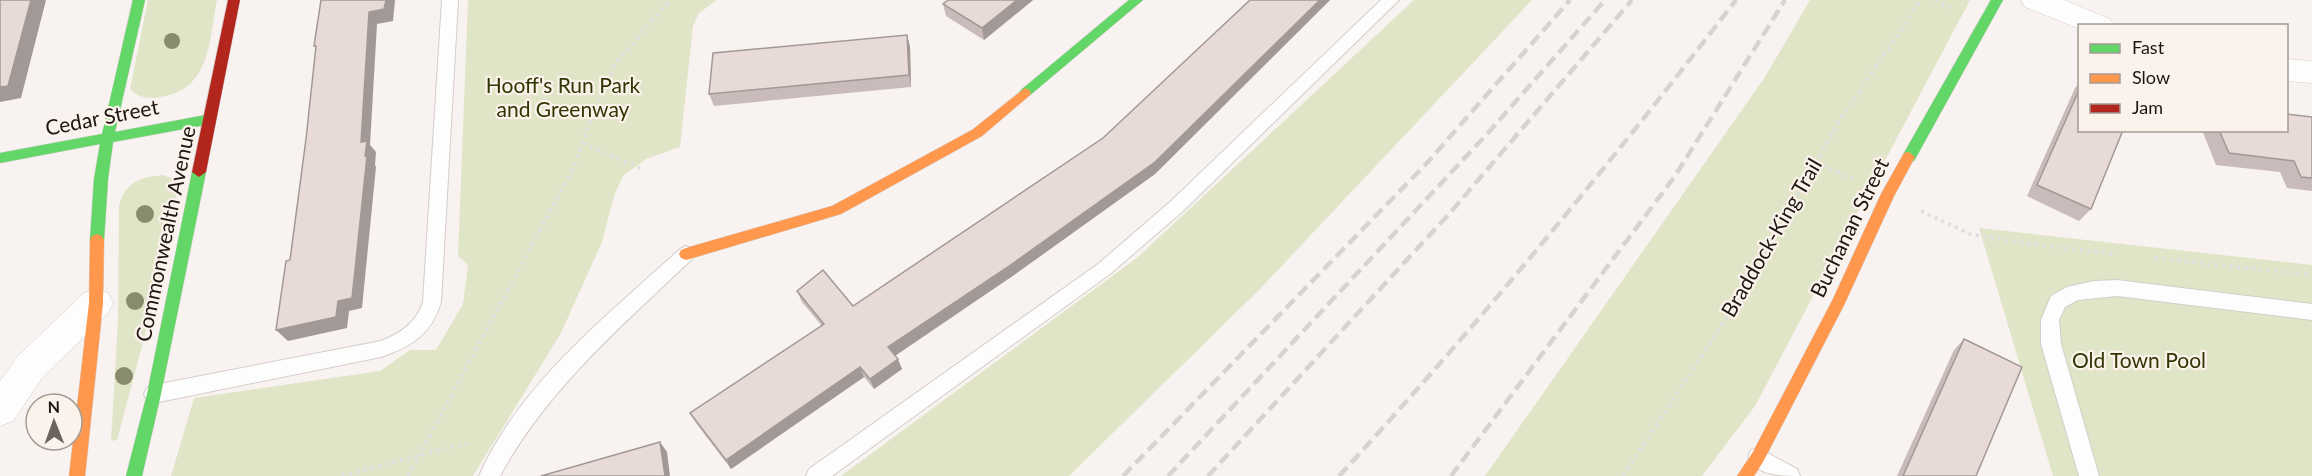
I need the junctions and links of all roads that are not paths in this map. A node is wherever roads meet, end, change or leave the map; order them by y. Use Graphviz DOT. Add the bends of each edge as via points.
graph roads {
  1 [pos="139,0"];
  2 [pos="234,0"];
  3 [pos="450,0"];
  4 [pos="1137,0"];
  5 [pos="1391,0"];
  6 [pos="1997,0"];
  7 [pos="2035,0"];
  8 [pos="2095,24"];
  9 [pos="2288,70"];
  10 [pos="2312,72"];
  11 [pos="211,119"];
  12 [pos="108,137"];
  13 [pos="0,158"];
  14 [pos="686,254"];
  15 [pos="96,303"];
  16 [pos="2312,312"];
  17 [pos="154,394"];
  18 [pos="0,410"];
  19 [pos="1758,457"];
  20 [pos="77,476"];
  21 [pos="134,476"];
  22 [pos="489,476"];
  23 [pos="816,476"];
  24 [pos="1745,476"];
  25 [pos="1790,476"];
  26 [pos="2089,476"];
  1 -- 12 [label="street"];
  2 -- 11 [label="street, Commonwealth Avenue"];
  3 -- 17 [label="lane" via="432,302 425,321 407,338 381,349"];
  4 -- 14 [label="street" via="977,133 836,210"];
  5 -- 23 [label="lane" via="1176,207 1104,269"];
  6 -- 19 [label="street, Buchanan Street" via="1888,194 1839,301"];
  7 -- 8 [label="street"];
  9 -- 10 [label="street"];
  11 -- 12 [label="street, Cedar Street"];
  11 -- 17 [label="street, Commonwealth Avenue"];
  12 -- 13 [label="street, Cedar Street"];
  12 -- 15 [label="street" via="97,200"];
  14 -- 22 [label="lane" via="551,384 515,430"];
  15 -- 18 [label="street" via="30,367"];
  15 -- 20 [label="street"];
  16 -- 26 [label="lane" via="2117,288 2074,293 2058,302 2049,320 2051,344"];
  17 -- 21 [label="street, Commonwealth Avenue"];
  19 -- 24 [label="street, Buchanan Street"];
  19 -- 25 [label="lane"];
}
